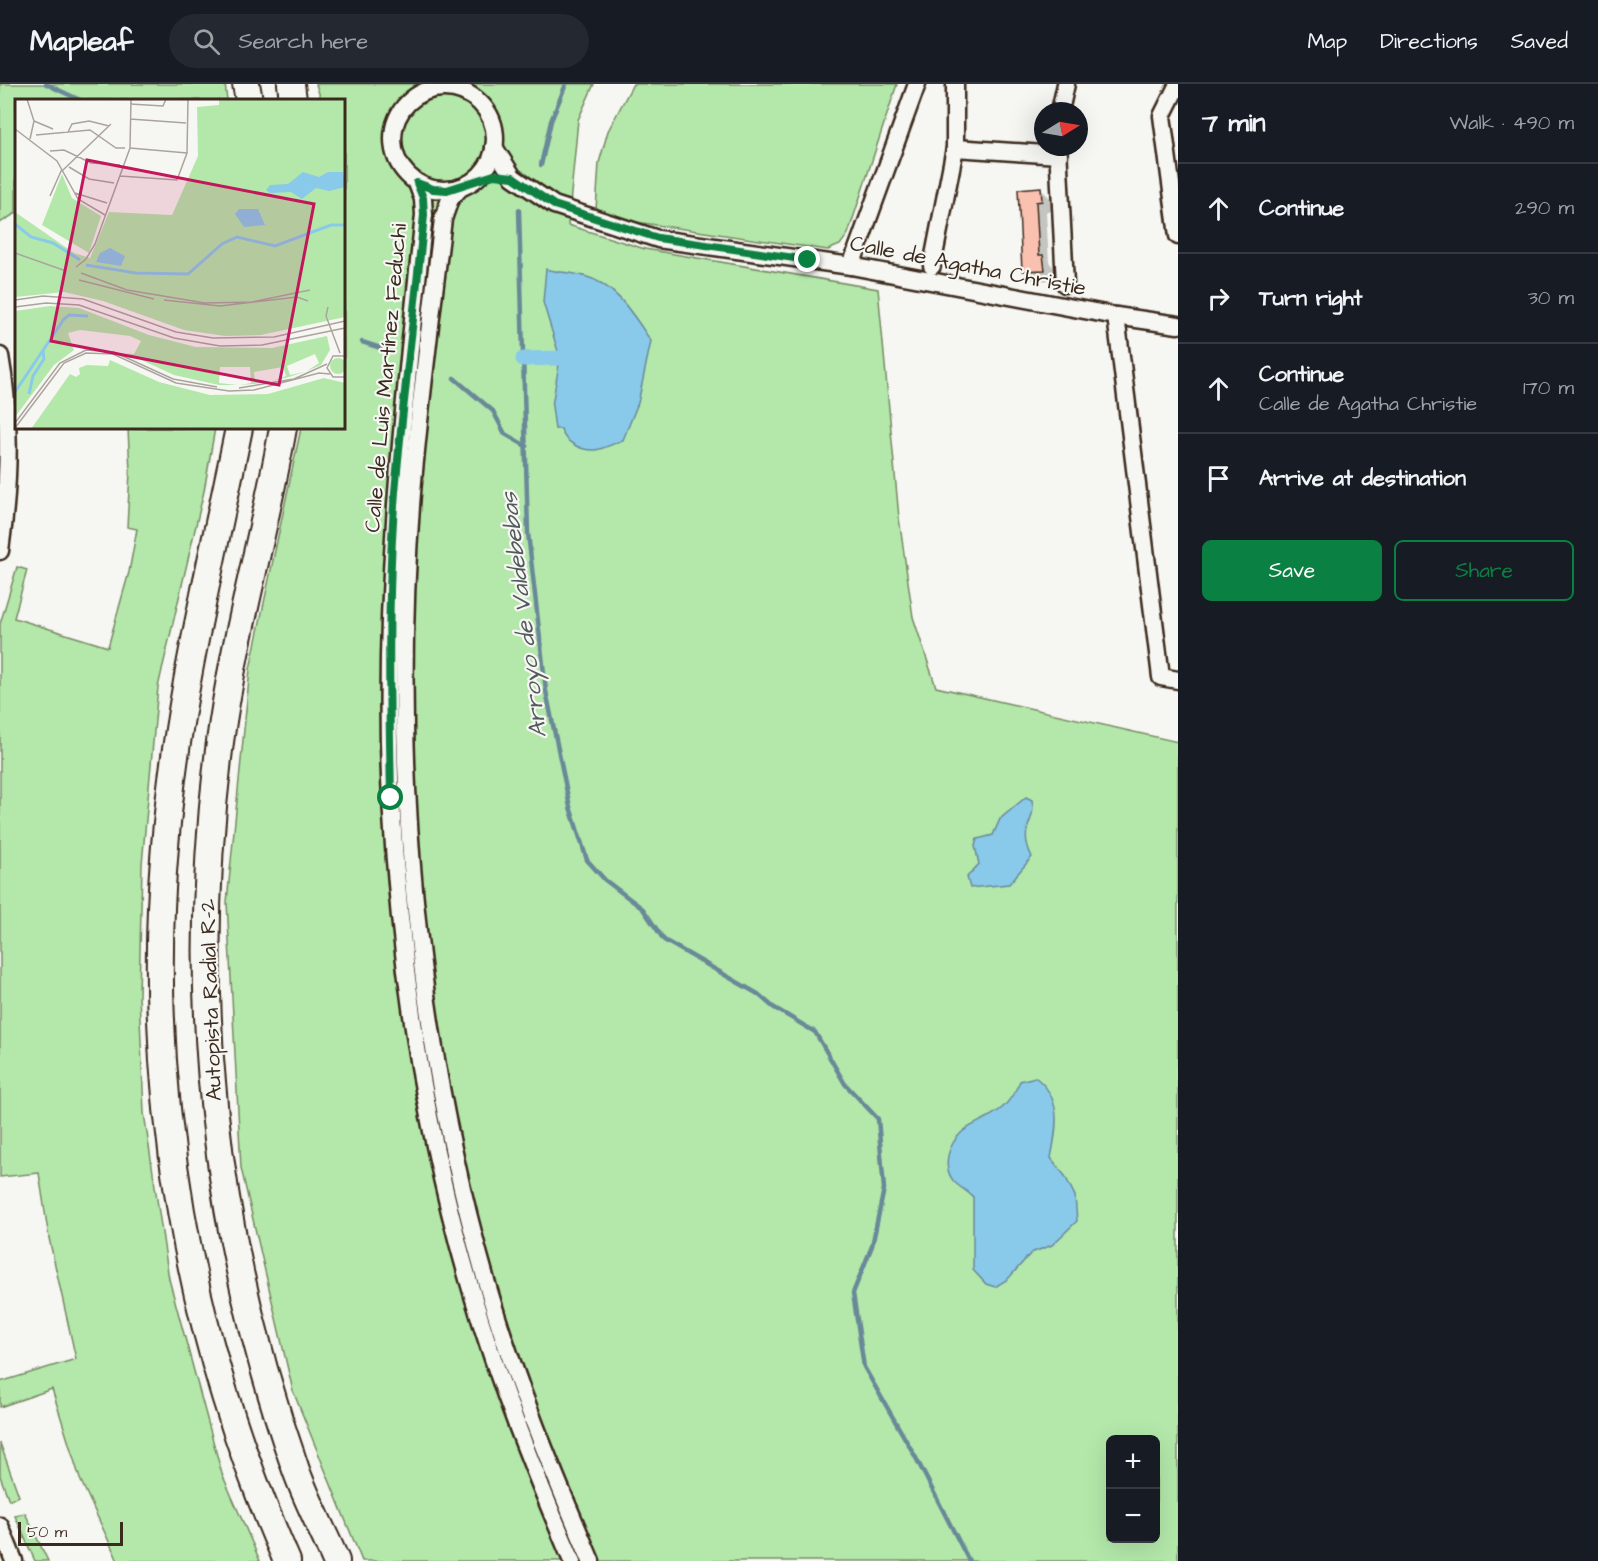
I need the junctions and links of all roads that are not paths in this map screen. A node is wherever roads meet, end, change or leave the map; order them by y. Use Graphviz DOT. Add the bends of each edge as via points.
graph roads {
  1 [pos="246,84"];
  2 [pos="291,84"];
  3 [pos="917,84"];
  4 [pos="955,84"];
  5 [pos="1066,84"];
  6 [pos="1178,84"];
  7 [pos="456,86"];
  8 [pos="249,99"];
  9 [pos="293,99"];
  10 [pos="1062,102"];
  11 [pos="494,147"];
  12 [pos="955,148"];
  13 [pos="1034,150"];
  14 [pos="1059,156"];
  15 [pos="513,177"];
  16 [pos="417,183"];
  17 [pos="468,184"];
  18 [pos="1178,236"];
  19 [pos="851,266"];
  20 [pos="932,266"];
  21 [pos="1065,284"];
  22 [pos="1116,316"];
  23 [pos="1178,325"];
  24 [pos="0,356"];
  25 [pos="239,429"];
  26 [pos="283,429"];
  27 [pos="0,551"];
  28 [pos="1170,679"];
  29 [pos="0,1526"];
  30 [pos="14,1561"];
  31 [pos="287,1561"];
  32 [pos="336,1561"];
  33 [pos="572,1561"];
  34 [pos="591,1561"];
  1 -- 8 [label="highway"];
  2 -- 9 [label="highway"];
  3 -- 19 [label="street"];
  4 -- 12 [label="street"];
  5 -- 10 [label="street"];
  6 -- 18 [label="street" via="1162,116"];
  7 -- 11 [label="street" via="484,106 494,127"];
  7 -- 16 [label="street" via="427,90 408,102 393,127 393,147 405,172"];
  11 -- 15 [label="street, Calle de Agatha Christie"];
  11 -- 17 [label="street" via="489,163"];
  12 -- 13 [label="street"];
  12 -- 20 [label="street"];
  14 -- 21 [label="street"];
  15 -- 17 [label="street" via="494,175"];
  15 -- 19 [label="street, Calle de Agatha Christie" via="554,205 658,238"];
  16 -- 17 [label="street" via="433,189"];
  16 -- 33 [label="street, Calle de Luis Martínez Feduchi" via="424,215 395,494 389,696 391,798 409,1000 448,1200 473,1296 532,1468"];
  17 -- 34 [label="street, Calle de Luis Martínez Feduchi" via="450,199 443,219 412,496 406,696 414,886 426,998 464,1196 489,1291 548,1462"];
  19 -- 22 [label="street, Calle de Agatha Christie"];
  22 -- 23 [label="street, Calle de Agatha Christie"];
  22 -- 28 [label="street"];
  24 -- 27 [label="street" via="9,438 8,492"];
  25 -- 31 [label="highway, Autopista Radial R-2" via="178,734 164,847 162,1044 171,1150 192,1268 229,1410"];
  26 -- 32 [label="highway, Autopista Radial R-2" via="221,738 208,855 208,1034 225,1191 242,1287 297,1474"];
  29 -- 30 [label="street"];
}
